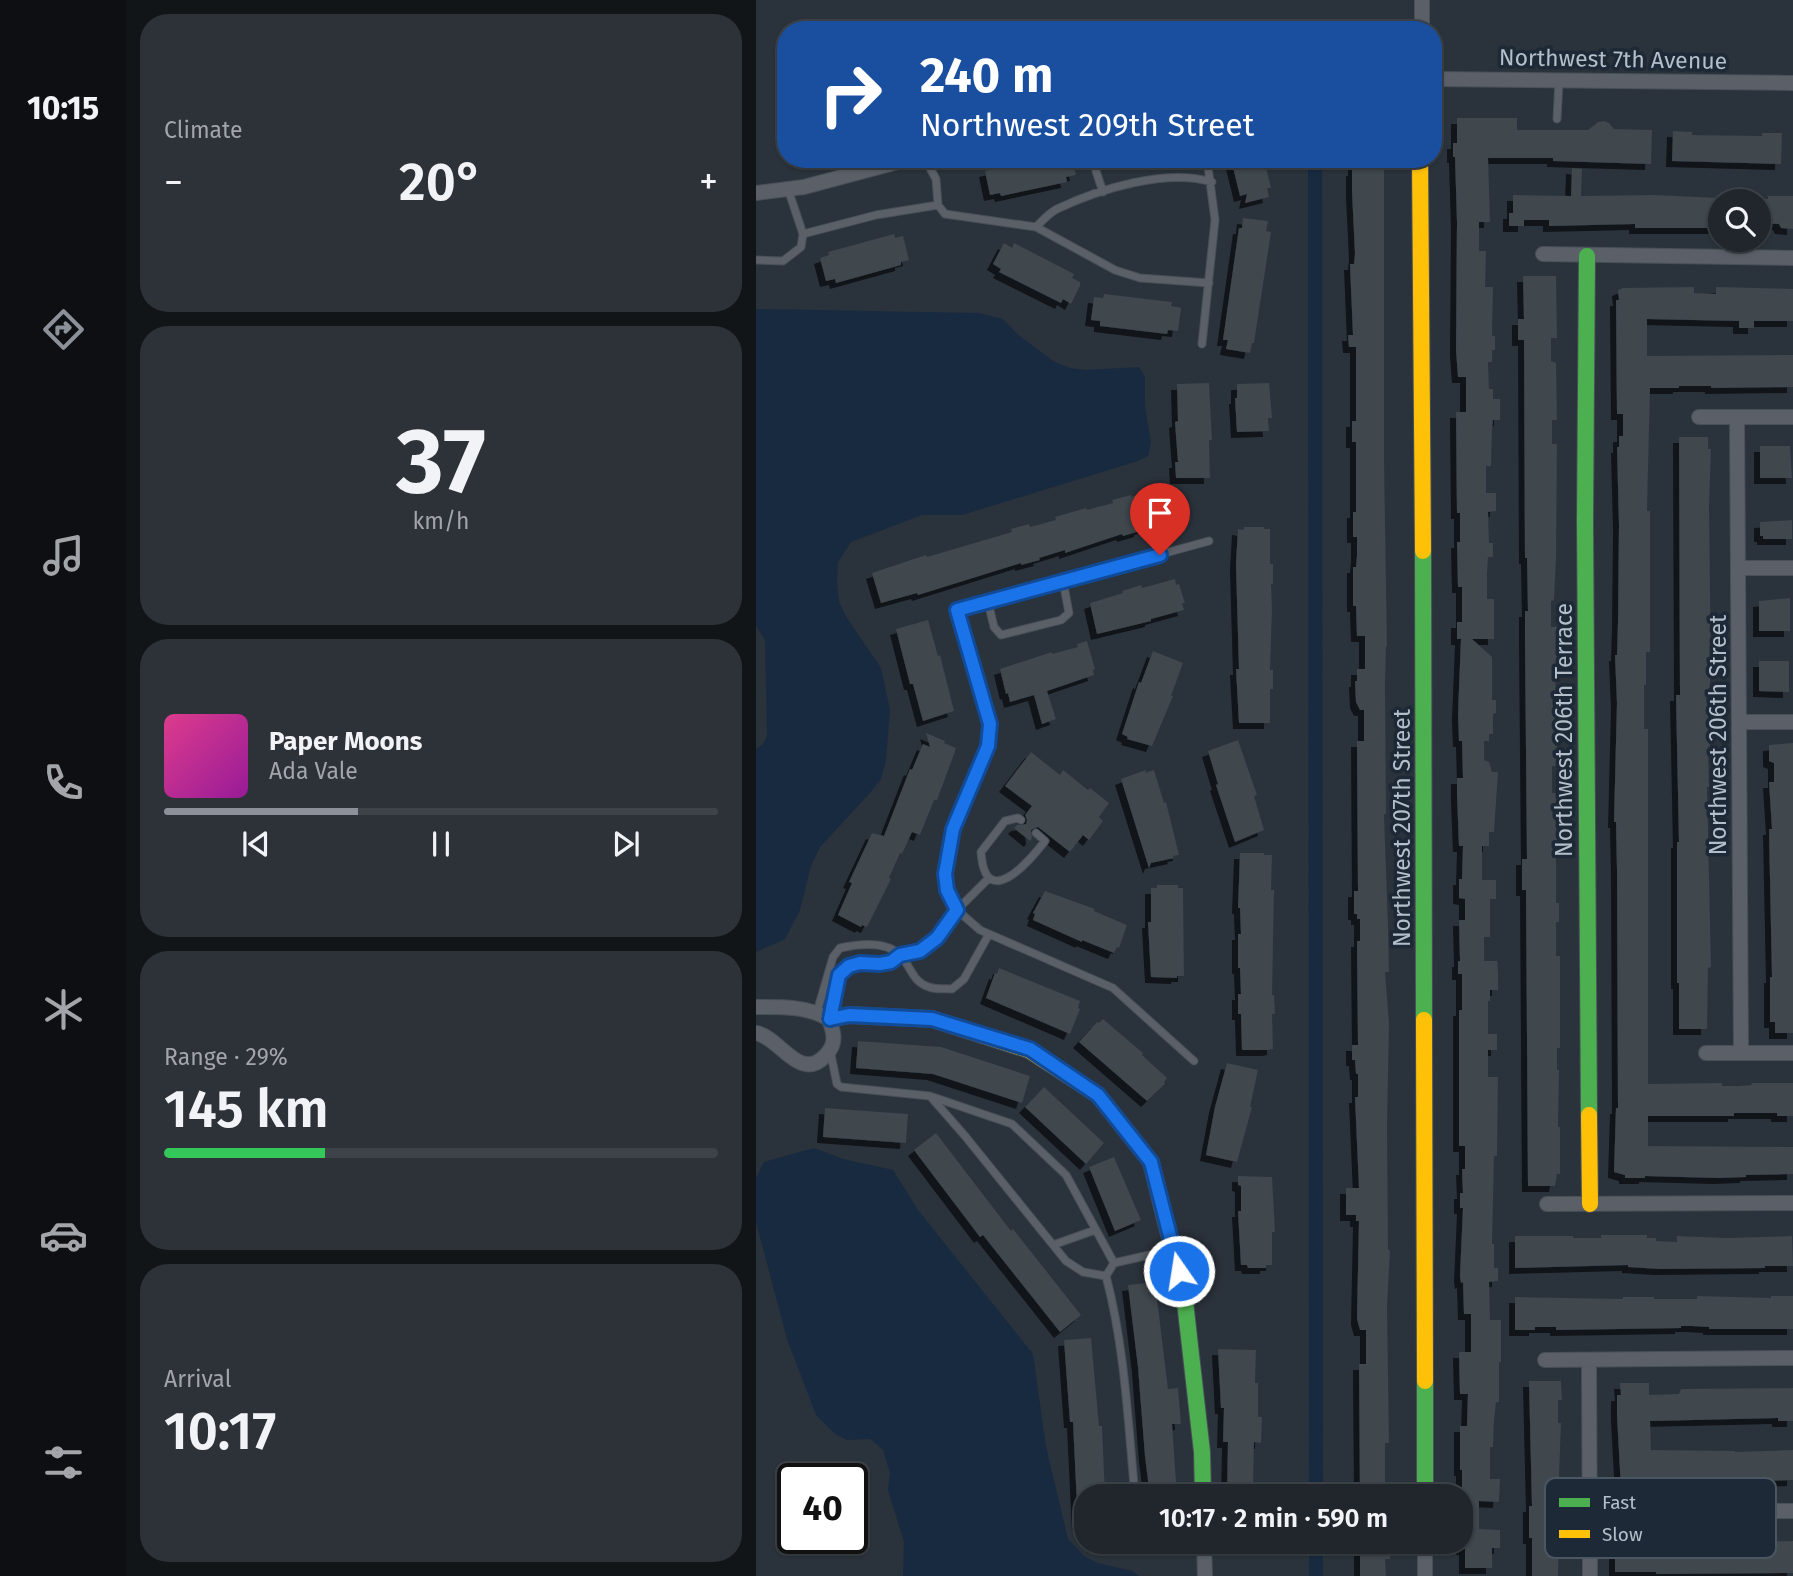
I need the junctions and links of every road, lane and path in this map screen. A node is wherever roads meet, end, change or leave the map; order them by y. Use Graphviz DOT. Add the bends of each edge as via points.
graph roads {
  1 [pos="1422,0"];
  2 [pos="1422,21"];
  3 [pos="1442,79"];
  4 [pos="1559,81"];
  5 [pos="1793,83"];
  6 [pos="1557,118"];
  7 [pos="881,168"];
  8 [pos="930,168"];
  9 [pos="1096,168"];
  10 [pos="1209,168"];
  11 [pos="1420,168"];
  12 [pos="1212,182"];
  13 [pos="788,189"];
  14 [pos="1102,192"];
  15 [pos="756,193"];
  16 [pos="938,205"];
  17 [pos="1035,227"];
  18 [pos="803,234"];
  19 [pos="1543,254"];
  20 [pos="1587,256"];
  21 [pos="1793,258"];
  22 [pos="756,260"];
  23 [pos="1209,283"];
  24 [pos="1202,344"];
  25 [pos="1699,417"];
  26 [pos="1737,417"];
  27 [pos="1793,417"];
  28 [pos="1209,541"];
  29 [pos="1740,568"];
  30 [pos="1793,568"];
  31 [pos="1063,581"];
  32 [pos="988,602"];
  33 [pos="1741,722"];
  34 [pos="1793,722"];
  35 [pos="1021,820"];
  36 [pos="1036,833"];
  37 [pos="989,878"];
  38 [pos="957,910"];
  39 [pos="989,934"];
  40 [pos="900,955"];
  41 [pos="756,1007"];
  42 [pos="823,1015"];
  43 [pos="756,1033"];
  44 [pos="830,1050"];
  45 [pos="1706,1053"];
  46 [pos="1741,1053"];
  47 [pos="1793,1053"];
  48 [pos="1194,1061"];
  49 [pos="930,1096"];
  50 [pos="1793,1203"];
  51 [pos="1547,1204"];
  52 [pos="1590,1204"];
  53 [pos="1095,1230"];
  54 [pos="1053,1245"];
  55 [pos="1174,1249"];
  56 [pos="1114,1263"];
  57 [pos="1106,1276"];
  58 [pos="1793,1358"];
  59 [pos="1545,1360"];
  60 [pos="1589,1360"];
  61 [pos="1590,1478"];
  62 [pos="1134,1484"];
  63 [pos="1203,1484"];
  64 [pos="1425,1484"];
  65 [pos="1204,1554"];
  66 [pos="1425,1554"];
  67 [pos="1591,1558"];
  68 [pos="1205,1576"];
  69 [pos="1425,1576"];
  70 [pos="1591,1576"];
  1 -- 2 [label="street"];
  3 -- 4 [label="street, Northwest 7th Avenue"];
  4 -- 5 [label="street, Northwest 7th Avenue"];
  4 -- 6 [label="lane"];
  7 -- 13 [label="street"];
  8 -- 16 [label="lane" via="936,179"];
  9 -- 14 [label="lane"];
  10 -- 12 [label="lane"];
  11 -- 64 [label="street, Northwest 207th Street"];
  12 -- 14 [label="lane" via="1194,177 1140,181"];
  12 -- 23 [label="lane" via="1215,220"];
  13 -- 15 [label="street"];
  13 -- 18 [label="lane"];
  14 -- 17 [label="lane" via="1055,210"];
  16 -- 17 [label="lane" via="945,214"];
  16 -- 18 [label="lane"];
  17 -- 23 [label="lane" via="1115,270 1140,278"];
  18 -- 22 [label="lane" via="801,247 783,261"];
  19 -- 20 [label="street"];
  20 -- 21 [label="street"];
  20 -- 52 [label="street, Northwest 206th Terrace"];
  23 -- 24 [label="lane"];
  25 -- 26 [label="street"];
  26 -- 27 [label="street"];
  26 -- 29 [label="street, Northwest 206th Street"];
  28 -- 31 [label="lane"];
  29 -- 30 [label="street"];
  29 -- 33 [label="street, Northwest 206th Street"];
  31 -- 32 [label="lane"];
  31 -- 32 [label="lane" via="1069,607 1065,617 1017,633 1006,636 998,632"];
  32 -- 38 [label="lane" via="957,610 990,724 988,746 953,829 945,874"];
  33 -- 34 [label="street"];
  33 -- 46 [label="street, Northwest 206th Street"];
  35 -- 37 [label="lane" via="1005,821 981,852 982,869"];
  36 -- 37 [label="lane" via="1045,841 1029,861 1013,876"];
  37 -- 38 [label="lane"];
  38 -- 39 [label="lane"];
  38 -- 40 [label="lane" via="937,938 920,951"];
  39 -- 40 [label="lane" via="964,979 952,989 930,988 913,977"];
  39 -- 48 [label="lane" via="1113,988"];
  40 -- 42 [label="lane" via="891,962 849,966 839,975"];
  40 -- 42 [label="lane" via="884,945 840,948 833,957"];
  41 -- 42 [label="street" via="795,1008"];
  42 -- 44 [label="street" via="835,1036"];
  42 -- 55 [label="street" via="932,1019 1030,1049 1098,1095 1151,1162"];
  43 -- 44 [label="street" via="802,1063 815,1063"];
  44 -- 49 [label="lane" via="841,1087"];
  45 -- 46 [label="street"];
  46 -- 47 [label="street"];
  49 -- 53 [label="lane" via="1012,1124 1066,1175"];
  49 -- 54 [label="lane"];
  50 -- 52 [label="street"];
  51 -- 52 [label="street"];
  53 -- 54 [label="lane"];
  53 -- 56 [label="lane"];
  54 -- 57 [label="lane" via="1083,1272"];
  55 -- 56 [label="lane"];
  55 -- 63 [label="street" via="1185,1306"];
  56 -- 57 [label="lane"];
  57 -- 62 [label="lane" via="1122,1362"];
  58 -- 60 [label="street"];
  59 -- 60 [label="street"];
  60 -- 61 [label="street"];
  65 -- 68 [label="street"];
  66 -- 69 [label="street"];
  67 -- 70 [label="street"];
}
